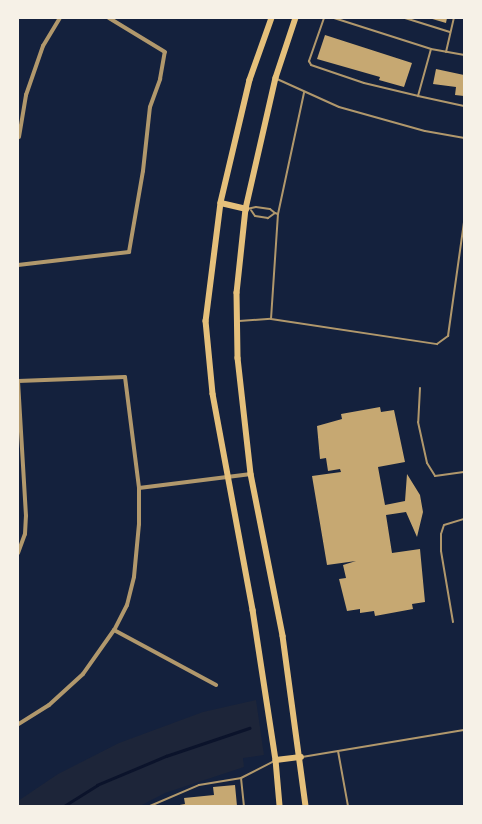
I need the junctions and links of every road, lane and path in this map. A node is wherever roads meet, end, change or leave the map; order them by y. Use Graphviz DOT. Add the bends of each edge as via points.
graph roads {
  1 [pos="60,18"];
  2 [pos="109,18"];
  3 [pos="272,18"];
  4 [pos="296,18"];
  5 [pos="324,18"];
  6 [pos="334,18"];
  7 [pos="405,18"];
  8 [pos="454,18"];
  9 [pos="450,32"];
  10 [pos="431,49"];
  11 [pos="446,52"];
  12 [pos="464,55"];
  13 [pos="276,78"];
  14 [pos="304,93"];
  15 [pos="418,96"];
  16 [pos="464,106"];
  17 [pos="19,137"];
  18 [pos="464,138"];
  19 [pos="221,203"];
  20 [pos="248,210"];
  21 [pos="276,214"];
  22 [pos="464,222"];
  23 [pos="18,265"];
  24 [pos="271,319"];
  25 [pos="237,321"];
  26 [pos="18,381"];
  27 [pos="420,388"];
  28 [pos="464,472"];
  29 [pos="251,474"];
  30 [pos="228,478"];
  31 [pos="139,488"];
  32 [pos="464,520"];
  33 [pos="18,553"];
  34 [pos="453,622"];
  35 [pos="114,630"];
  36 [pos="216,685"];
  37 [pos="18,724"];
  38 [pos="464,730"];
  39 [pos="338,751"];
  40 [pos="301,757"];
  41 [pos="276,760"];
  42 [pos="241,778"];
  43 [pos="150,806"];
  44 [pos="244,806"];
  45 [pos="280,806"];
  46 [pos="306,806"];
  47 [pos="348,806"];
  1 -- 17 [label="street" via="43,46 26,95"];
  2 -- 23 [label="street" via="165,52 150,107 143,171 129,252"];
  3 -- 19 [label="main road" via="250,80"];
  4 -- 13 [label="main road"];
  5 -- 15 [label="lane" via="309,61 311,65 364,83"];
  6 -- 10 [label="lane"];
  7 -- 9 [label="lane"];
  8 -- 9 [label="lane"];
  9 -- 11 [label="lane"];
  10 -- 11 [label="lane"];
  10 -- 15 [label="lane"];
  11 -- 12 [label="lane"];
  13 -- 14 [label="lane"];
  13 -- 20 [label="main road"];
  14 -- 18 [label="lane" via="375,117 425,131"];
  14 -- 21 [label="lane"];
  15 -- 16 [label="lane"];
  19 -- 20 [label="main road"];
  19 -- 30 [label="main road" via="206,321 212,394"];
  20 -- 21 [label="lane" via="256,207 270,209"];
  20 -- 21 [label="lane" via="255,216 268,218"];
  20 -- 25 [label="main road" via="237,293"];
  21 -- 24 [label="lane"];
  22 -- 24 [label="lane" via="448,336 437,344"];
  24 -- 25 [label="lane"];
  25 -- 29 [label="main road" via="238,358"];
  26 -- 31 [label="street" via="125,377"];
  26 -- 33 [label="street" via="26,516 25,534"];
  27 -- 28 [label="lane" via="418,422 427,463 435,476"];
  29 -- 30 [label="street"];
  29 -- 40 [label="main road" via="283,636"];
  30 -- 31 [label="street"];
  30 -- 41 [label="main road" via="253,610"];
  31 -- 35 [label="street" via="139,524 134,577 127,605"];
  32 -- 34 [label="lane" via="444,525 440,534 440,551"];
  35 -- 36 [label="street"];
  35 -- 37 [label="street" via="83,674 49,705"];
  38 -- 39 [label="lane"];
  39 -- 40 [label="lane"];
  39 -- 47 [label="lane"];
  40 -- 41 [label="main road"];
  40 -- 46 [label="main road"];
  41 -- 42 [label="lane"];
  41 -- 45 [label="main road"];
  42 -- 43 [label="lane" via="199,785"];
  42 -- 44 [label="lane"];
}
